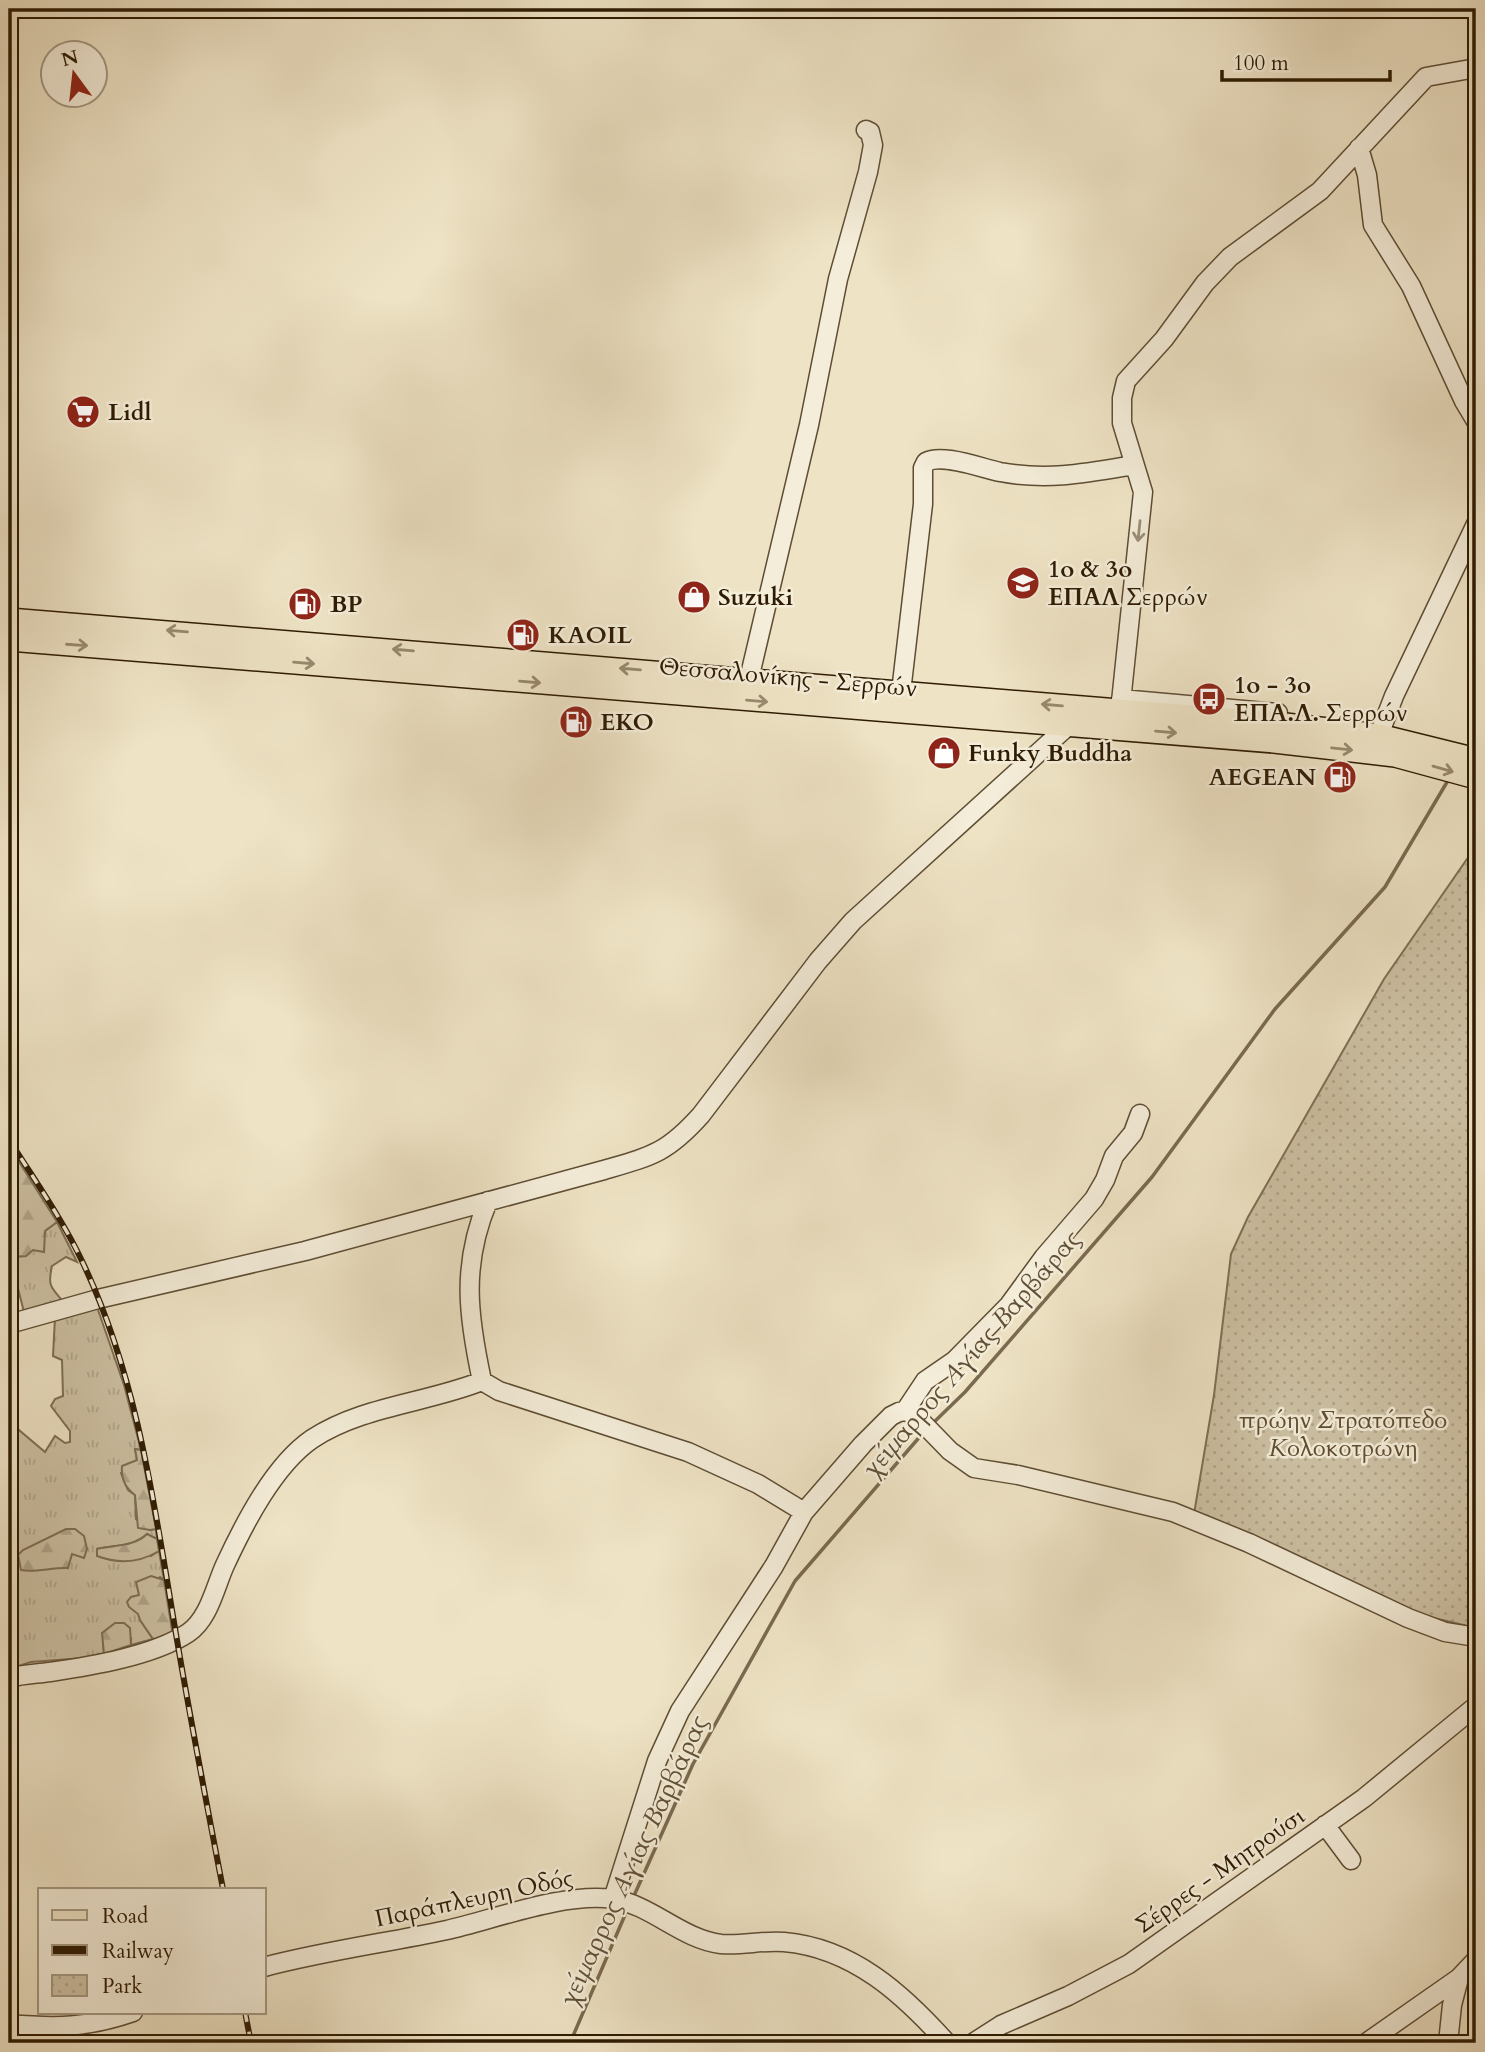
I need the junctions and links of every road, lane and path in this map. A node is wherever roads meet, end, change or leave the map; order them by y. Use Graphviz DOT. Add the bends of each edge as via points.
graph roads {
  1 [pos="1476,68"];
  2 [pos="866,130"];
  3 [pos="1359,148"];
  4 [pos="1476,421"];
  5 [pos="1134,465"];
  6 [pos="1476,524"];
  7 [pos="9,619"];
  8 [pos="9,640"];
  9 [pos="749,679"];
  10 [pos="901,692"];
  11 [pos="1120,712"];
  12 [pos="1070,724"];
  13 [pos="1276,726"];
  14 [pos="1379,735"];
  15 [pos="1412,751"];
  16 [pos="1476,759"];
  17 [pos="1476,778"];
  18 [pos="1140,1114"];
  19 [pos="488,1201"];
  20 [pos="9,1324"];
  21 [pos="482,1381"];
  22 [pos="910,1413"];
  23 [pos="804,1511"];
  24 [pos="1476,1637"];
  25 [pos="9,1678"];
  26 [pos="1476,1706"];
  27 [pos="1325,1825"];
  28 [pos="1350,1860"];
  29 [pos="618,1900"];
  30 [pos="1476,1960"];
  31 [pos="266,1966"];
  32 [pos="1460,1978"];
  33 [pos="126,2014"];
  34 [pos="9,2024"];
  35 [pos="947,2043"];
  36 [pos="973,2043"];
  37 [pos="1366,2043"];
  38 [pos="1448,2043"];
  1 -- 3 [label="street" via="1426,77"];
  2 -- 9 [label="street" via="873,145 868,172 838,279 810,425"];
  3 -- 4 [label="street" via="1373,225 1411,286"];
  3 -- 5 [label="street" via="1320,191 1230,257 1131,373 1123,390 1121,413"];
  5 -- 10 [label="street" via="1044,478 941,459 926,462"];
  5 -- 11 [label="street, one-way" via="1143,492"];
  6 -- 14 [label="street"];
  9 -- 7 [label="main road, Θεσσαλονίκης - Σερρών, one-way"];
  8 -- 12 [label="main road, Θεσσαλονίκης - Σερρών, one-way"];
  9 -- 10 [label="main road, Θεσσαλονίκης - Σερρών"];
  11 -- 10 [label="main road, Θεσσαλονίκης - Σερρών, one-way"];
  11 -- 12 [label="main road, Θεσσαλονίκης - Σερρών"];
  11 -- 13 [label="main road, Θεσσαλονίκης - Σερρών"];
  12 -- 19 [label="street" via="835,940 682,1136 651,1156"];
  13 -- 14 [label="main road, Θεσσαλονίκης - Σερρών"];
  13 -- 15 [label="main road, Θεσσαλονίκης - Σερρών, one-way" via="1371,752"];
  14 -- 15 [label="main road, Θεσσαλονίκης - Σερρών"];
  15 -- 16 [label="main road, Θεσσαλονίκης - Σερρών"];
  15 -- 17 [label="main road, Θεσσαλονίκης - Σερρών, one-way"];
  18 -- 22 [label="street" via="1094,1199 1009,1305 954,1361 925,1381"];
  19 -- 20 [label="street"];
  19 -- 21 [label="street" via="477,1233 469,1290 471,1330"];
  21 -- 23 [label="street" via="499,1391 688,1452"];
  21 -- 25 [label="street" via="365,1416 311,1440 278,1472 242,1530 208,1608 190,1632 103,1663"];
  22 -- 23 [label="street" via="891,1416"];
  22 -- 24 [label="street" via="974,1468 1173,1512 1408,1618"];
  23 -- 29 [label="street" via="668,1735 644,1799"];
  26 -- 27 [label="street, Σέρρες - Μητρούσι"];
  27 -- 28 [label="street"];
  27 -- 36 [label="street, Σέρρες - Μητρούσι" via="1129,1964"];
  29 -- 31 [label="street, Παράπλευρη Οδός" via="582,1899 549,1905"];
  29 -- 35 [label="street, Παράπλευρη Οδός" via="720,1944 784,1942 857,1964 904,1998"];
  30 -- 32 [label="street"];
  32 -- 37 [label="street"];
  32 -- 38 [label="street"];
  33 -- 34 [label="street" via="93,2024"];
}
